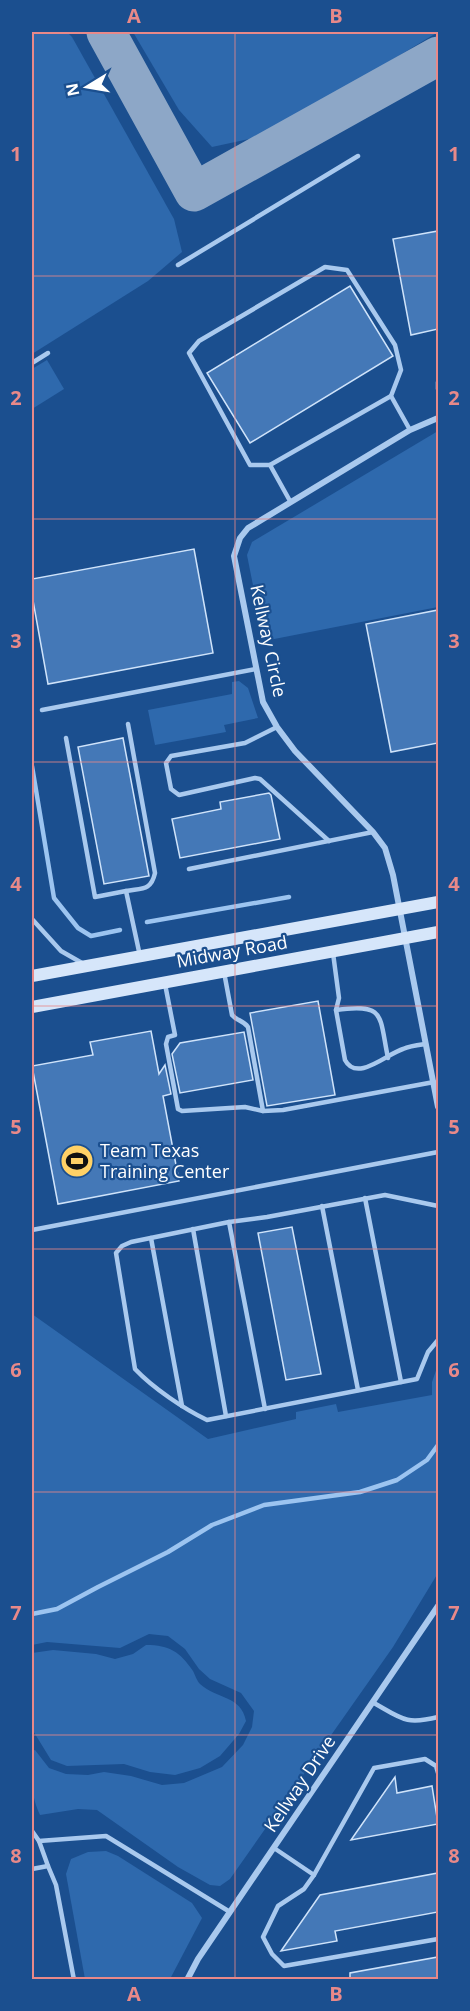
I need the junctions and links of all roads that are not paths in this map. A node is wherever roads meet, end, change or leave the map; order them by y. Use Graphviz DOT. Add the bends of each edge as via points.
graph roads {
  1 [pos="358,156"];
  2 [pos="178,265"];
  3 [pos="48,353"];
  4 [pos="32,363"];
  5 [pos="438,382"];
  6 [pos="438,389"];
  7 [pos="391,396"];
  8 [pos="438,418"];
  9 [pos="410,430"];
  10 [pos="270,465"];
  11 [pos="290,501"];
  12 [pos="256,669"];
  13 [pos="42,710"];
  14 [pos="128,724"];
  15 [pos="277,727"];
  16 [pos="66,738"];
  17 [pos="373,831"];
  18 [pos="329,841"];
  19 [pos="189,869"];
  20 [pos="126,891"];
  21 [pos="438,902"];
  22 [pos="400,909"];
  23 [pos="32,919"];
  24 [pos="438,932"];
  25 [pos="406,939"];
  26 [pos="332,952"];
  27 [pos="140,956"];
  28 [pos="87,966"];
  29 [pos="224,972"];
  30 [pos="32,976"];
  31 [pos="165,982"];
  32 [pos="32,1006"];
  33 [pos="336,1010"];
  34 [pos="426,1044"];
  35 [pos="388,1058"];
  36 [pos="434,1082"];
  37 [pos="438,1105"];
  38 [pos="263,1111"];
  39 [pos="438,1152"];
  40 [pos="365,1198"];
  41 [pos="322,1206"];
  42 [pos="438,1206"];
  43 [pos="230,1222"];
  44 [pos="193,1229"];
  45 [pos="32,1230"];
  46 [pos="151,1238"];
  47 [pos="438,1340"];
  48 [pos="401,1382"];
  49 [pos="358,1390"];
  50 [pos="182,1406"];
  51 [pos="265,1409"];
  52 [pos="226,1416"];
  53 [pos="438,1606"];
  54 [pos="374,1703"];
  55 [pos="438,1718"];
  56 [pos="438,1773"];
  57 [pos="32,1831"];
  58 [pos="39,1841"];
  59 [pos="274,1848"];
  60 [pos="48,1866"];
  61 [pos="32,1869"];
  62 [pos="314,1875"];
  63 [pos="230,1912"];
  64 [pos="438,1939"];
  65 [pos="74,1980"];
  66 [pos="187,1980"];
  1 -- 2 [label="lane"];
  3 -- 4 [label="lane"];
  5 -- 6 [label="lane"];
  7 -- 9 [label="lane"];
  7 -- 10 [label="lane"];
  7 -- 10 [label="lane" via="401,370 395,345 347,270 325,267 198,341 189,353 250,465"];
  8 -- 9 [label="street, Kellway Circle"];
  9 -- 11 [label="street, Kellway Circle"];
  10 -- 11 [label="lane"];
  11 -- 12 [label="street, Kellway Circle" via="248,528 234,556"];
  12 -- 13 [label="lane"];
  12 -- 15 [label="street, Kellway Circle" via="263,702"];
  14 -- 20 [label="lane" via="155,873 153,883 147,887"];
  15 -- 17 [label="street, Kellway Circle" via="295,751"];
  15 -- 18 [label="lane" via="245,744 171,756 166,763 171,789 178,795 260,779"];
  16 -- 20 [label="lane" via="95,897"];
  17 -- 18 [label="lane"];
  17 -- 22 [label="street, Kellway Circle" via="385,848"];
  18 -- 19 [label="lane"];
  20 -- 27 [label="lane"];
  21 -- 22 [label="main road, Midway Road"];
  22 -- 25 [label="street, Kellway Circle"];
  22 -- 27 [label="main road, Midway Road"];
  23 -- 28 [label="lane" via="61,951"];
  24 -- 25 [label="main road, Midway Road"];
  25 -- 26 [label="main road, Midway Road"];
  25 -- 34 [label="street"];
  26 -- 29 [label="main road, Midway Road"];
  26 -- 33 [label="lane" via="339,998"];
  27 -- 28 [label="main road, Midway Road"];
  28 -- 30 [label="main road, Midway Road"];
  29 -- 31 [label="main road, Midway Road"];
  29 -- 38 [label="lane" via="232,1015 248,1027"];
  31 -- 32 [label="main road, Midway Road"];
  31 -- 38 [label="lane" via="174,1036 168,1037 166,1044 178,1109 185,1112 245,1107"];
  33 -- 35 [label="lane" via="360,1007 375,1012"];
  33 -- 35 [label="lane" via="349,1066 376,1064"];
  34 -- 35 [label="lane" via="401,1049"];
  34 -- 36 [label="street"];
  36 -- 37 [label="street"];
  36 -- 38 [label="lane"];
  39 -- 45 [label="lane"];
  40 -- 41 [label="lane"];
  40 -- 42 [label="lane" via="385,1195"];
  40 -- 48 [label="lane"];
  41 -- 43 [label="lane"];
  41 -- 49 [label="lane"];
  43 -- 44 [label="lane"];
  43 -- 51 [label="lane"];
  44 -- 46 [label="lane"];
  44 -- 52 [label="lane"];
  46 -- 50 [label="lane"];
  46 -- 50 [label="lane" via="123,1246 116,1253 133,1361 142,1376"];
  47 -- 48 [label="lane" via="428,1352 417,1379"];
  48 -- 49 [label="lane"];
  49 -- 51 [label="lane"];
  50 -- 52 [label="lane" via="207,1420"];
  51 -- 52 [label="lane"];
  53 -- 54 [label="street, Kellway Drive"];
  54 -- 55 [label="lane" via="403,1720"];
  54 -- 59 [label="street, Kellway Drive"];
  56 -- 62 [label="lane" via="436,1766 425,1759 374,1768"];
  57 -- 58 [label="lane"];
  58 -- 60 [label="lane"];
  58 -- 63 [label="lane" via="106,1836"];
  59 -- 62 [label="lane"];
  59 -- 63 [label="street, Kellway Drive"];
  60 -- 61 [label="lane"];
  60 -- 65 [label="lane" via="56,1885"];
  62 -- 64 [label="lane" via="304,1889 278,1906 263,1937 284,1966"];
  63 -- 66 [label="street, Kellway Drive"];
}
